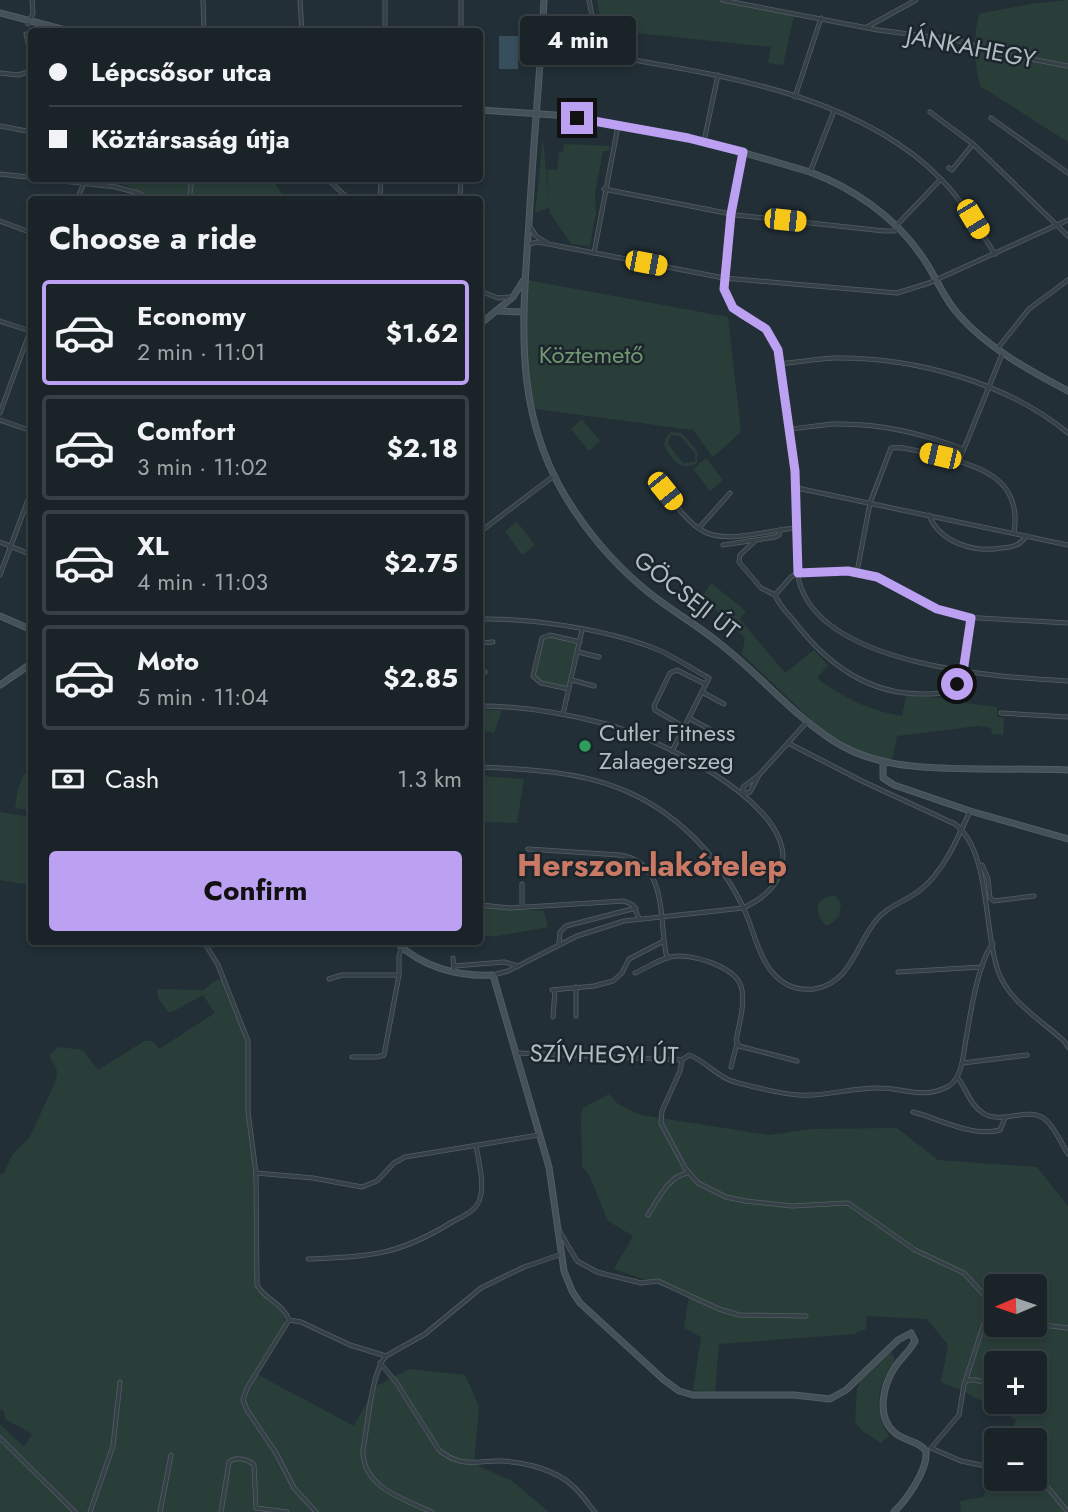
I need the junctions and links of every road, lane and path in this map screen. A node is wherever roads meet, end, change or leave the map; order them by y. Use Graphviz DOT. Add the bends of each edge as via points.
graph roads {
  1 [pos="32,0"];
  2 [pos="203,0"];
  3 [pos="300,0"];
  4 [pos="385,0"];
  5 [pos="461,0"];
  6 [pos="544,0"];
  7 [pos="589,0"];
  8 [pos="722,0"];
  9 [pos="916,0"];
  10 [pos="0,13"];
  11 [pos="821,19"];
  12 [pos="30,22"];
  13 [pos="867,27"];
  14 [pos="56,28"];
  15 [pos="204,28"];
  16 [pos="302,28"];
  17 [pos="385,28"];
  18 [pos="461,28"];
  19 [pos="26,34"];
  20 [pos="28,43"];
  21 [pos="1068,66"];
  22 [pos="28,72"];
  23 [pos="0,73"];
  24 [pos="718,75"];
  25 [pos="795,97"];
  26 [pos="483,110"];
  27 [pos="834,111"];
  28 [pos="930,112"];
  29 [pos="537,114"];
  30 [pos="991,118"];
  31 [pos="0,126"];
  32 [pos="618,126"];
  33 [pos="28,131"];
  34 [pos="704,142"];
  35 [pos="973,144"];
  36 [pos="743,152"];
  37 [pos="949,168"];
  38 [pos="810,172"];
  39 [pos="1068,173"];
  40 [pos="0,174"];
  41 [pos="28,177"];
  42 [pos="941,179"];
  43 [pos="64,182"];
  44 [pos="87,182"];
  45 [pos="330,182"];
  46 [pos="85,185"];
  47 [pos="604,189"];
  48 [pos="138,193"];
  49 [pos="79,196"];
  50 [pos="137,196"];
  51 [pos="144,196"];
  52 [pos="346,196"];
  53 [pos="731,214"];
  54 [pos="1068,220"];
  55 [pos="0,221"];
  56 [pos="528,224"];
  57 [pos="1058,226"];
  58 [pos="897,228"];
  59 [pos="28,232"];
  60 [pos="1068,236"];
  61 [pos="549,244"];
  62 [pos="527,245"];
  63 [pos="594,253"];
  64 [pos="995,254"];
  65 [pos="724,278"];
  66 [pos="524,279"];
  67 [pos="936,279"];
  68 [pos="1068,280"];
  69 [pos="483,293"];
  70 [pos="513,297"];
  71 [pos="496,312"];
  72 [pos="523,312"];
  73 [pos="0,321"];
  74 [pos="483,322"];
  75 [pos="28,329"];
  76 [pos="28,338"];
  77 [pos="1001,350"];
  78 [pos="780,364"];
  79 [pos="988,388"];
  80 [pos="1068,391"];
  81 [pos="0,413"];
  82 [pos="0,420"];
  83 [pos="790,429"];
  84 [pos="28,430"];
  85 [pos="1068,433"];
  86 [pos="963,449"];
  87 [pos="959,461"];
  88 [pos="555,475"];
  89 [pos="797,488"];
  90 [pos="665,491"];
  91 [pos="730,493"];
  92 [pos="28,500"];
  93 [pos="870,503"];
  94 [pos="929,515"];
  95 [pos="699,528"];
  96 [pos="797,528"];
  97 [pos="781,529"];
  98 [pos="483,531"];
  99 [pos="1014,533"];
  100 [pos="1026,536"];
  101 [pos="755,541"];
  102 [pos="0,542"];
  103 [pos="723,545"];
  104 [pos="1068,545"];
  105 [pos="10,547"];
  106 [pos="28,554"];
  107 [pos="857,572"];
  108 [pos="798,573"];
  109 [pos="0,575"];
  110 [pos="775,595"];
  111 [pos="0,616"];
  112 [pos="971,618"];
  113 [pos="483,619"];
  114 [pos="1068,623"];
  115 [pos="558,625"];
  116 [pos="28,627"];
  117 [pos="582,630"];
  118 [pos="557,637"];
  119 [pos="492,642"];
  120 [pos="580,642"];
  121 [pos="483,643"];
  122 [pos="578,652"];
  123 [pos="599,657"];
  124 [pos="28,666"];
  125 [pos="963,672"];
  126 [pos="571,680"];
  127 [pos="1068,681"];
  128 [pos="705,684"];
  129 [pos="0,685"];
  130 [pos="594,685"];
  131 [pos="569,689"];
  132 [pos="702,692"];
  133 [pos="724,704"];
  134 [pos="483,706"];
  135 [pos="1001,713"];
  136 [pos="563,715"];
  137 [pos="1068,717"];
  138 [pos="689,718"];
  139 [pos="808,721"];
  140 [pos="684,727"];
  141 [pos="711,730"];
  142 [pos="788,743"];
  143 [pos="672,751"];
  144 [pos="883,762"];
  145 [pos="483,767"];
  146 [pos="1068,770"];
  147 [pos="743,794"];
  148 [pos="970,811"];
  149 [pos="962,830"];
  150 [pos="1068,839"];
  151 [pos="528,849"];
  152 [pos="980,864"];
  153 [pos="522,884"];
  154 [pos="1034,896"];
  155 [pos="483,905"];
  156 [pos="522,907"];
  157 [pos="636,908"];
  158 [pos="743,908"];
  159 [pos="663,916"];
  160 [pos="639,918"];
  161 [pos="664,941"];
  162 [pos="559,944"];
  163 [pos="993,944"];
  164 [pos="206,945"];
  165 [pos="400,945"];
  166 [pos="402,947"];
  167 [pos="453,958"];
  168 [pos="667,958"];
  169 [pos="518,966"];
  170 [pos="982,967"];
  171 [pos="454,969"];
  172 [pos="898,972"];
  173 [pos="635,973"];
  174 [pos="399,975"];
  175 [pos="493,975"];
  176 [pos="329,979"];
  177 [pos="576,988"];
  178 [pos="576,1016"];
  179 [pos="553,1017"];
  180 [pos="737,1043"];
  181 [pos="1068,1047"];
  182 [pos="517,1054"];
  183 [pos="1027,1055"];
  184 [pos="352,1057"];
  185 [pos="682,1060"];
  186 [pos="797,1061"];
  187 [pos="962,1063"];
  188 [pos="731,1066"];
  189 [pos="957,1077"];
  190 [pos="913,1112"];
  191 [pos="1005,1118"];
  192 [pos="541,1135"];
  193 [pos="476,1144"];
  194 [pos="1068,1154"];
  195 [pos="256,1173"];
  196 [pos="688,1173"];
  197 [pos="648,1214"];
  198 [pos="559,1230"];
  199 [pos="562,1254"];
  200 [pos="308,1259"];
  201 [pos="984,1296"];
  202 [pos="806,1316"];
  203 [pos="289,1320"];
  204 [pos="984,1326"];
  205 [pos="1047,1326"];
  206 [pos="1068,1328"];
  207 [pos="386,1356"];
  208 [pos="380,1363"];
  209 [pos="966,1380"];
  210 [pos="121,1382"];
  211 [pos="984,1382"];
  212 [pos="0,1438"];
  213 [pos="929,1449"];
  214 [pos="171,1455"];
  215 [pos="984,1466"];
  216 [pos="1047,1487"];
  217 [pos="75,1512"];
  218 [pos="90,1512"];
  219 [pos="160,1512"];
  220 [pos="221,1512"];
  221 [pos="287,1512"];
  222 [pos="315,1512"];
  223 [pos="432,1512"];
  224 [pos="596,1512"];
  225 [pos="894,1512"];
  226 [pos="1068,1512"];
  1 -- 12 [label="street"];
  2 -- 15 [label="street"];
  3 -- 16 [label="street"];
  4 -- 17 [label="street"];
  5 -- 18 [label="street"];
  6 -- 29 [label="street, GÖCSEJI ÚT"];
  7 -- 24 [label="street" via="600,43 611,54"];
  8 -- 11 [label="street, JÁNKAHEGY"];
  9 -- 13 [label="street"];
  10 -- 12 [label="street"];
  11 -- 13 [label="street, JÁNKAHEGY"];
  11 -- 25 [label="street"];
  12 -- 14 [label="street"];
  13 -- 21 [label="street, JÁNKAHEGY" via="955,40"];
  19 -- 20 [label="street"];
  22 -- 23 [label="street"];
  24 -- 25 [label="street"];
  24 -- 34 [label="street"];
  25 -- 27 [label="street"];
  26 -- 29 [label="street"];
  27 -- 38 [label="street"];
  27 -- 42 [label="street" via="887,136"];
  28 -- 35 [label="street"];
  29 -- 32 [label="street"];
  29 -- 56 [label="street, GÖCSEJI ÚT"];
  30 -- 39 [label="street"];
  31 -- 33 [label="street"];
  32 -- 34 [label="street"];
  32 -- 47 [label="street"];
  34 -- 36 [label="street"];
  35 -- 37 [label="street"];
  35 -- 57 [label="street"];
  36 -- 38 [label="street"];
  36 -- 53 [label="street"];
  38 -- 58 [label="street" via="856,195"];
  40 -- 41 [label="street"];
  42 -- 58 [label="street"];
  42 -- 64 [label="street"];
  43 -- 46 [label="street"];
  44 -- 46 [label="street"];
  45 -- 52 [label="street"];
  46 -- 48 [label="street"];
  46 -- 49 [label="street"];
  47 -- 53 [label="street"];
  47 -- 63 [label="street"];
  48 -- 50 [label="street"];
  48 -- 51 [label="street"];
  53 -- 58 [label="street" via="884,231"];
  53 -- 65 [label="street"];
  54 -- 57 [label="street"];
  55 -- 59 [label="street"];
  56 -- 61 [label="street"];
  56 -- 62 [label="street, GÖCSEJI ÚT"];
  57 -- 60 [label="street"];
  57 -- 64 [label="street"];
  58 -- 67 [label="street"];
  61 -- 62 [label="street"];
  61 -- 63 [label="street"];
  62 -- 66 [label="street, GÖCSEJI ÚT"];
  63 -- 65 [label="street"];
  64 -- 67 [label="street"];
  65 -- 67 [label="street" via="889,293 902,293"];
  65 -- 78 [label="street" via="730,305 769,332"];
  66 -- 70 [label="street"];
  66 -- 72 [label="street, GÖCSEJI ÚT"];
  67 -- 77 [label="street" via="957,314"];
  68 -- 77 [label="street" via="1030,309"];
  69 -- 70 [label="street"];
  70 -- 71 [label="street"];
  71 -- 72 [label="street"];
  71 -- 74 [label="street"];
  72 -- 88 [label="street, GÖCSEJI ÚT" via="528,400"];
  73 -- 75 [label="street"];
  76 -- 81 [label="street"];
  77 -- 79 [label="street"];
  77 -- 80 [label="street"];
  78 -- 79 [label="street" via="834,358 885,362 928,369"];
  78 -- 83 [label="street"];
  79 -- 85 [label="street" via="1028,406"];
  79 -- 86 [label="street"];
  82 -- 84 [label="street"];
  83 -- 86 [label="street" via="831,424 881,427"];
  83 -- 89 [label="street"];
  86 -- 87 [label="street"];
  87 -- 93 [label="street" via="891,447"];
  87 -- 99 [label="street" via="987,470 1001,483 1013,508"];
  88 -- 98 [label="street"];
  88 -- 139 [label="street, GÖCSEJI ÚT" via="581,520 633,578 734,655"];
  89 -- 93 [label="street"];
  89 -- 96 [label="street"];
  90 -- 95 [label="street"];
  91 -- 95 [label="street"];
  92 -- 105 [label="street"];
  93 -- 94 [label="street"];
  93 -- 107 [label="street"];
  94 -- 99 [label="street"];
  94 -- 100 [label="street" via="945,535 978,550 1017,545"];
  95 -- 97 [label="street" via="723,537"];
  96 -- 97 [label="street"];
  96 -- 108 [label="street"];
  97 -- 101 [label="street" via="778,536"];
  99 -- 100 [label="street"];
  100 -- 104 [label="street"];
  101 -- 103 [label="street"];
  101 -- 110 [label="street" via="739,562 761,588"];
  102 -- 105 [label="street"];
  105 -- 106 [label="street"];
  105 -- 109 [label="street"];
  107 -- 108 [label="street"];
  107 -- 112 [label="street" via="886,581 937,609"];
  108 -- 110 [label="street"];
  108 -- 125 [label="street" via="812,606 835,628 888,654"];
  110 -- 125 [label="street" via="813,644 843,671 863,681 917,693 943,692 955,686"];
  111 -- 116 [label="street"];
  112 -- 114 [label="street"];
  112 -- 125 [label="street"];
  113 -- 115 [label="street"];
  115 -- 117 [label="street"];
  115 -- 118 [label="street"];
  117 -- 120 [label="street"];
  117 -- 128 [label="street" via="653,648 709,678"];
  118 -- 120 [label="street"];
  118 -- 131 [label="street" via="542,638 533,676 541,683"];
  119 -- 121 [label="street"];
  120 -- 122 [label="street"];
  122 -- 123 [label="street"];
  122 -- 126 [label="street"];
  124 -- 129 [label="street"];
  125 -- 127 [label="street"];
  126 -- 130 [label="street"];
  126 -- 131 [label="street"];
  128 -- 132 [label="street"];
  128 -- 140 [label="street" via="677,670 670,673 655,710"];
  131 -- 136 [label="street"];
  132 -- 133 [label="street"];
  132 -- 138 [label="street"];
  134 -- 136 [label="street"];
  135 -- 137 [label="street"];
  136 -- 143 [label="street" via="608,725"];
  138 -- 140 [label="street"];
  138 -- 141 [label="street"];
  139 -- 142 [label="street"];
  139 -- 144 [label="street, GÖCSEJI ÚT" via="844,747"];
  140 -- 143 [label="street"];
  142 -- 147 [label="street" via="743,787"];
  142 -- 149 [label="street"];
  143 -- 147 [label="street"];
  144 -- 146 [label="street, GÖCSEJI ÚT" via="934,768"];
  144 -- 148 [label="street" via="887,781"];
  145 -- 158 [label="street" via="569,775 634,795 707,851"];
  147 -- 158 [label="street" via="775,828 783,853 775,883 759,900"];
  148 -- 149 [label="street"];
  148 -- 150 [label="street"];
  149 -- 152 [label="street"];
  149 -- 158 [label="street" via="931,879 878,917 847,969 827,986 803,990 776,976"];
  151 -- 159 [label="street" via="633,858 653,879"];
  152 -- 154 [label="street" via="994,901"];
  152 -- 163 [label="street"];
  153 -- 156 [label="street"];
  155 -- 156 [label="street"];
  156 -- 157 [label="street" via="624,901"];
  157 -- 160 [label="street"];
  157 -- 162 [label="street" via="566,926"];
  158 -- 159 [label="street"];
  159 -- 160 [label="street"];
  159 -- 161 [label="street"];
  160 -- 162 [label="street"];
  161 -- 168 [label="street"];
  161 -- 177 [label="street" via="629,959 613,981"];
  162 -- 169 [label="street"];
  163 -- 170 [label="street"];
  163 -- 181 [label="street" via="999,972 1015,997"];
  164 -- 195 [label="street" via="247,1035 248,1112"];
  165 -- 166 [label="street"];
  166 -- 171 [label="street" via="424,962"];
  166 -- 174 [label="street"];
  167 -- 171 [label="street"];
  168 -- 173 [label="street"];
  168 -- 180 [label="street" via="702,960 737,979 742,995"];
  169 -- 171 [label="street" via="505,962"];
  169 -- 175 [label="street"];
  170 -- 172 [label="street"];
  170 -- 187 [label="street"];
  171 -- 175 [label="street" via="472,976"];
  174 -- 176 [label="street"];
  174 -- 184 [label="street" via="384,1055"];
  175 -- 182 [label="street"];
  177 -- 178 [label="street"];
  177 -- 179 [label="street" via="553,990"];
  180 -- 186 [label="street"];
  180 -- 188 [label="street"];
  182 -- 185 [label="street, SZÍVHEGYI ÚT"];
  182 -- 192 [label="street"];
  183 -- 187 [label="street"];
  185 -- 189 [label="street, SZÍVHEGYI ÚT" via="689,1055 730,1080 800,1096 879,1088 926,1092 948,1086"];
  185 -- 196 [label="street" via="661,1119"];
  187 -- 189 [label="street"];
  189 -- 191 [label="street" via="979,1111"];
  190 -- 191 [label="street" via="990,1132 1000,1130"];
  191 -- 194 [label="street" via="1041,1117"];
  192 -- 193 [label="street"];
  192 -- 198 [label="street"];
  193 -- 195 [label="street" via="405,1157 377,1181 362,1187"];
  193 -- 200 [label="street" via="482,1189 473,1210 396,1251"];
  195 -- 203 [label="street" via="257,1285"];
  196 -- 197 [label="street" via="669,1184"];
  196 -- 201 [label="street" via="698,1183 745,1201 792,1206 848,1203 915,1250 964,1273"];
  198 -- 199 [label="street"];
  198 -- 202 [label="street" via="577,1261 597,1272 641,1283 658,1281 739,1315"];
  199 -- 207 [label="street" via="481,1288 425,1334"];
  199 -- 213 [label="street" via="566,1279 580,1303 664,1380 679,1391 698,1396 830,1399 911,1333 915,1344 891,1375 884,1412 895,1434"];
  203 -- 207 [label="street"];
  203 -- 222 [label="street" via="243,1400 294,1488"];
  204 -- 209 [label="street"];
  205 -- 206 [label="street"];
  207 -- 208 [label="street"];
  208 -- 223 [label="street" via="364,1461 392,1495"];
  208 -- 224 [label="street" via="439,1450 464,1463 512,1462 552,1474 572,1485"];
  209 -- 211 [label="street"];
  209 -- 213 [label="street" via="959,1415"];
  210 -- 218 [label="street" via="113,1446"];
  212 -- 217 [label="street"];
  213 -- 215 [label="street"];
  213 -- 225 [label="street" via="911,1492"];
  214 -- 219 [label="street"];
  216 -- 226 [label="street"];
  220 -- 221 [label="street" via="229,1462 234,1459 254,1465 256,1508"];
}
